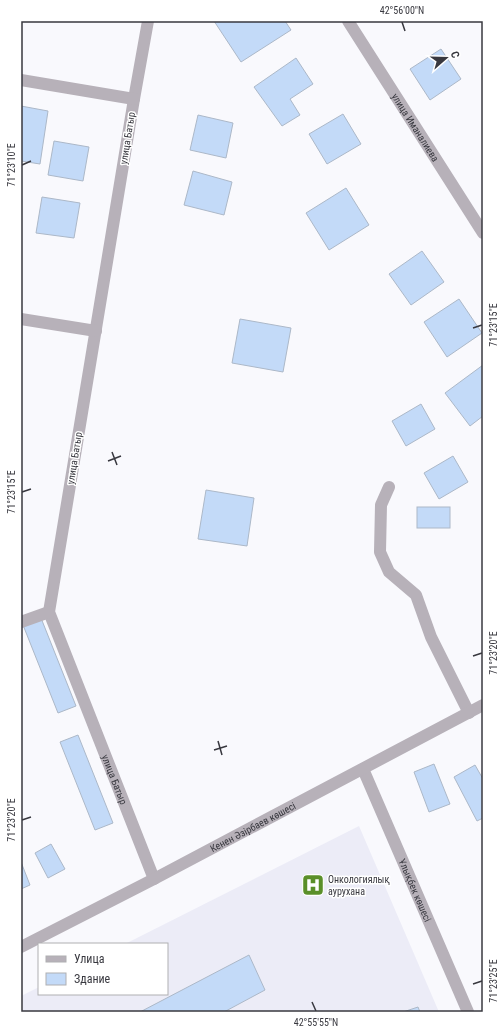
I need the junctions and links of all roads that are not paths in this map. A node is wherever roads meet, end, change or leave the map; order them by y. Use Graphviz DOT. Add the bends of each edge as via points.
graph roads {
  1 [pos="148,21"];
  2 [pos="348,21"];
  3 [pos="21,80"];
  4 [pos="134,99"];
  5 [pos="483,233"];
  6 [pos="21,319"];
  7 [pos="96,330"];
  8 [pos="389,487"];
  9 [pos="49,612"];
  10 [pos="21,622"];
  11 [pos="483,705"];
  12 [pos="469,713"];
  13 [pos="363,769"];
  14 [pos="154,879"];
  15 [pos="21,947"];
  16 [pos="468,1012"];
  1 -- 4 [label="street, улица Батыр"];
  2 -- 5 [label="street, улица Иманалиева"];
  3 -- 4 [label="street"];
  4 -- 7 [label="street, улица Батыр"];
  6 -- 7 [label="street"];
  7 -- 9 [label="street, улица Батыр"];
  8 -- 12 [label="street" via="381,505 380,552 389,572 416,595 431,637"];
  9 -- 10 [label="street"];
  9 -- 14 [label="street, улица Батыр"];
  11 -- 12 [label="street, Кенен Әзірбаев көшесі"];
  12 -- 13 [label="street, Кенен Әзірбаев көшесі"];
  13 -- 14 [label="street, Кенен Әзірбаев көшесі"];
  13 -- 16 [label="street, Ұлықбек көшесі"];
  14 -- 15 [label="street, Кенен Әзірбаев көшесі"];
}
